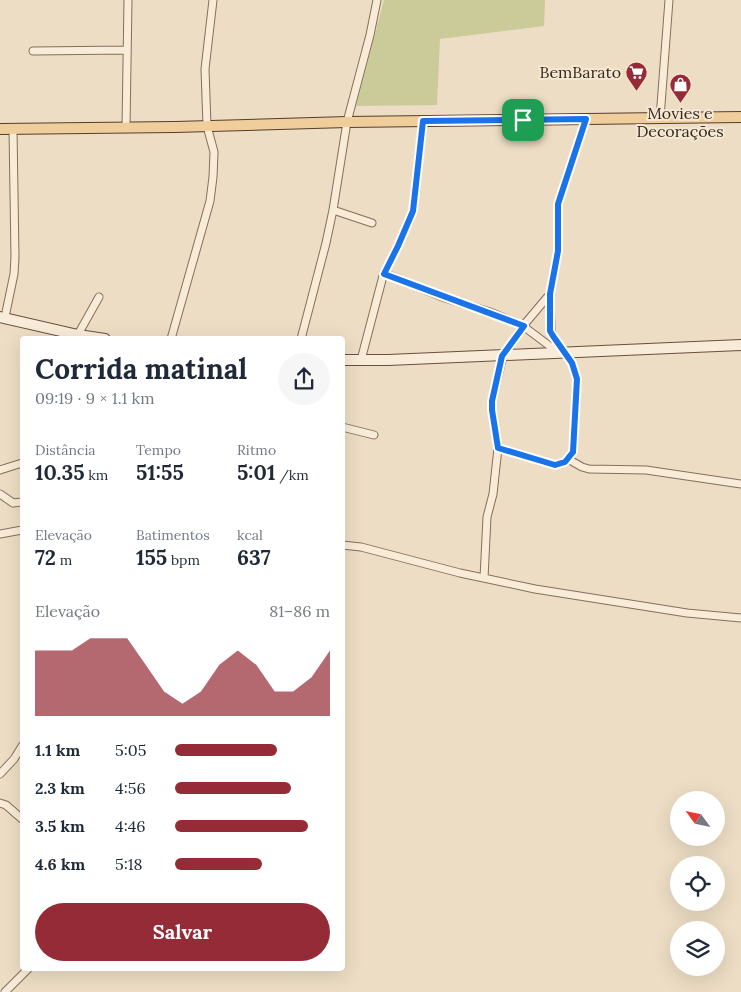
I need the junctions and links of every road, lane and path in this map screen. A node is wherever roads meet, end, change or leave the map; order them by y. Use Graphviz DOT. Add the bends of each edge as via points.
graph roads {
  1 [pos="128,0"];
  2 [pos="214,0"];
  3 [pos="377,0"];
  4 [pos="669,0"];
  5 [pos="127,50"];
  6 [pos="32,51"];
  7 [pos="741,117"];
  8 [pos="660,118"];
  9 [pos="586,119"];
  10 [pos="423,121"];
  11 [pos="347,122"];
  12 [pos="207,126"];
  13 [pos="126,127"];
  14 [pos="0,129"];
  15 [pos="13,129"];
  16 [pos="333,210"];
  17 [pos="372,223"];
  18 [pos="384,274"];
  19 [pos="550,294"];
  20 [pos="99,297"];
  21 [pos="2,317"];
  22 [pos="524,326"];
  23 [pos="73,336"];
  24 [pos="78,336"];
  25 [pos="172,336"];
  26 [pos="302,336"];
  27 [pos="741,346"];
  28 [pos="561,353"];
  29 [pos="502,356"];
  30 [pos="345,360"];
  31 [pos="361,360"];
  32 [pos="345,428"];
  33 [pos="374,435"];
  34 [pos="498,448"];
  35 [pos="568,459"];
  36 [pos="20,464"];
  37 [pos="0,470"];
  38 [pos="741,484"];
  39 [pos="0,494"];
  40 [pos="20,502"];
  41 [pos="20,530"];
  42 [pos="0,534"];
  43 [pos="345,545"];
  44 [pos="484,578"];
  45 [pos="741,618"];
  46 [pos="20,749"];
  47 [pos="0,774"];
  48 [pos="0,803"];
  49 [pos="20,817"];
  50 [pos="26,971"];
  51 [pos="5,992"];
  1 -- 5 [label="street"];
  2 -- 12 [label="street" via="206,69"];
  3 -- 11 [label="street"];
  4 -- 8 [label="street"];
  5 -- 6 [label="street"];
  5 -- 13 [label="street"];
  7 -- 8 [label="main road"];
  8 -- 9 [label="main road"];
  9 -- 10 [label="main road"];
  9 -- 19 [label="street" via="558,204 558,251"];
  10 -- 11 [label="main road"];
  10 -- 18 [label="street" via="413,211"];
  11 -- 12 [label="main road"];
  11 -- 16 [label="street"];
  12 -- 13 [label="main road"];
  12 -- 25 [label="street" via="214,156 210,201"];
  13 -- 15 [label="main road"];
  14 -- 15 [label="main road"];
  15 -- 21 [label="street" via="15,257 14,274"];
  16 -- 17 [label="street"];
  16 -- 26 [label="street"];
  18 -- 22 [label="street"];
  18 -- 31 [label="street"];
  19 -- 22 [label="street"];
  19 -- 28 [label="street" via="550,331"];
  20 -- 24 [label="street"];
  21 -- 23 [label="street"];
  22 -- 28 [label="street"];
  22 -- 29 [label="street"];
  27 -- 28 [label="street"];
  28 -- 29 [label="street"];
  28 -- 35 [label="street" via="572,363 577,379 573,452"];
  29 -- 31 [label="street"];
  29 -- 34 [label="street" via="492,401"];
  30 -- 31 [label="street"];
  32 -- 33 [label="street"];
  34 -- 35 [label="street" via="555,465"];
  34 -- 44 [label="street" via="487,517"];
  35 -- 38 [label="street" via="590,469 646,470"];
  36 -- 37 [label="street"];
  39 -- 40 [label="street" via="12,503"];
  41 -- 42 [label="street"];
  43 -- 44 [label="street"];
  44 -- 45 [label="street" via="687,613"];
  46 -- 47 [label="street"];
  48 -- 49 [label="street"];
  50 -- 51 [label="street"];
}
